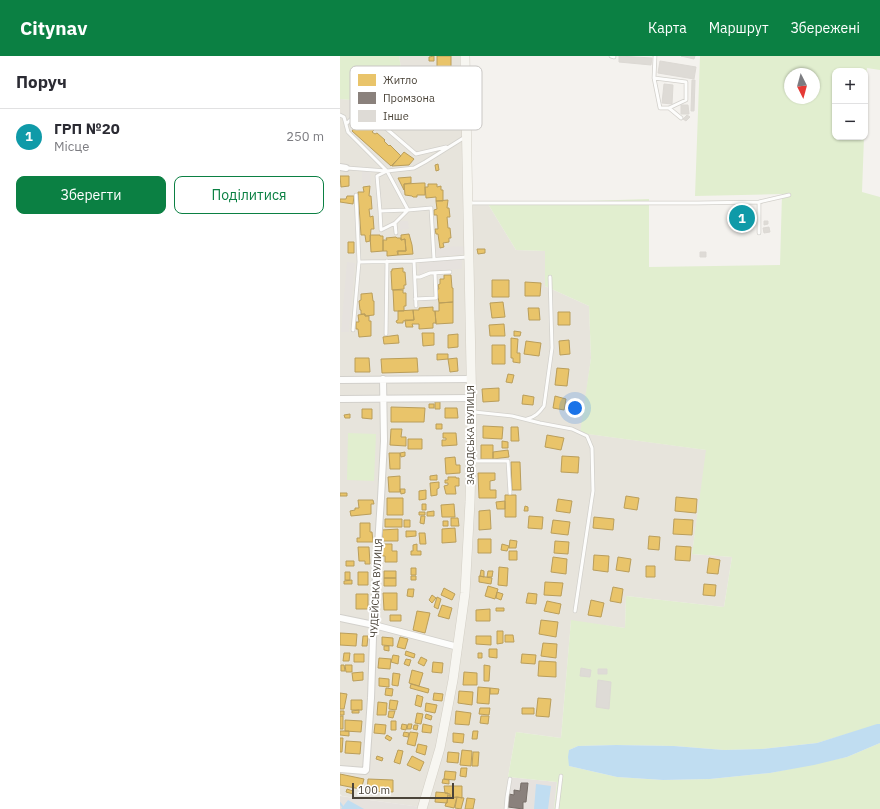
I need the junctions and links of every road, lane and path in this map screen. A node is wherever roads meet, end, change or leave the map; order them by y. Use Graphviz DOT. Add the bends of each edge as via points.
graph roads {
  1 [pos="465,56"];
  2 [pos="655,56"];
  3 [pos="465,66"];
  4 [pos="654,78"];
  5 [pos="669,108"];
  6 [pos="340,115"];
  7 [pos="680,118"];
  8 [pos="350,120"];
  9 [pos="346,124"];
  10 [pos="388,130"];
  11 [pos="467,130"];
  12 [pos="467,135"];
  13 [pos="450,146"];
  14 [pos="343,167"];
  15 [pos="387,171"];
  16 [pos="356,194"];
  17 [pos="789,194"];
  18 [pos="759,202"];
  19 [pos="468,203"];
  20 [pos="408,210"];
  21 [pos="380,211"];
  22 [pos="395,223"];
  23 [pos="396,233"];
  24 [pos="758,233"];
  25 [pos="469,257"];
  26 [pos="434,259"];
  27 [pos="387,261"];
  28 [pos="414,261"];
  29 [pos="359,262"];
  30 [pos="450,272"];
  31 [pos="435,273"];
  32 [pos="415,277"];
  33 [pos="550,277"];
  34 [pos="415,299"];
  35 [pos="416,306"];
  36 [pos="353,330"];
  37 [pos="386,334"];
  38 [pos="383,379"];
  39 [pos="471,379"];
  40 [pos="340,380"];
  41 [pos="472,398"];
  42 [pos="340,399"];
  43 [pos="384,399"];
  44 [pos="472,412"];
  45 [pos="522,419"];
  46 [pos="471,461"];
  47 [pos="510,493"];
  48 [pos="575,611"];
  49 [pos="340,618"];
  50 [pos="374,625"];
  51 [pos="458,647"];
  52 [pos="340,769"];
  53 [pos="561,776"];
  54 [pos="510,779"];
  55 [pos="422,809"];
  56 [pos="506,809"];
  57 [pos="557,809"];
  1 -- 3 [label="main road, ЗАВОДСЬКА ВУЛИЦЯ"];
  2 -- 4 [label="lane"];
  4 -- 5 [label="lane" via="660,108"];
  4 -- 5 [label="lane" via="686,82 686,100"];
  5 -- 7 [label="lane"];
  6 -- 9 [label="lane" via="344,117"];
  8 -- 9 [label="lane"];
  9 -- 15 [label="lane" via="348,132"];
  10 -- 13 [label="lane" via="416,154"];
  11 -- 12 [label="main road, ЗАВОДСЬКА ВУЛИЦЯ"];
  12 -- 13 [label="lane"];
  12 -- 19 [label="main road, ЗАВОДСЬКА ВУЛИЦЯ"];
  13 -- 15 [label="lane" via="414,168"];
  14 -- 15 [label="lane"];
  15 -- 20 [label="lane"];
  15 -- 21 [label="lane" via="377,176"];
  16 -- 29 [label="lane"];
  17 -- 18 [label="lane"];
  18 -- 19 [label="lane"];
  18 -- 24 [label="lane"];
  19 -- 25 [label="main road, ЗАВОДСЬКА ВУЛИЦЯ"];
  20 -- 21 [label="lane"];
  20 -- 22 [label="lane"];
  20 -- 26 [label="lane" via="431,208"];
  21 -- 22 [label="lane" via="381,230"];
  22 -- 23 [label="lane"];
  25 -- 26 [label="lane"];
  25 -- 39 [label="main road, ЗАВОДСЬКА ВУЛИЦЯ"];
  26 -- 28 [label="lane"];
  27 -- 28 [label="lane"];
  27 -- 29 [label="lane"];
  27 -- 37 [label="lane"];
  28 -- 32 [label="lane"];
  29 -- 36 [label="lane"];
  30 -- 31 [label="lane"];
  31 -- 32 [label="lane"];
  31 -- 34 [label="lane" via="436,298"];
  32 -- 34 [label="lane"];
  33 -- 45 [label="lane" via="552,348 544,406 539,414"];
  34 -- 35 [label="lane"];
  38 -- 39 [label="street"];
  38 -- 40 [label="street"];
  38 -- 43 [label="street, ЧУДЕЙСЬКА ВУЛИЦЯ"];
  39 -- 41 [label="main road, ЗАВОДСЬКА ВУЛИЦЯ"];
  41 -- 43 [label="street"];
  41 -- 44 [label="main road, ЗАВОДСЬКА ВУЛИЦЯ"];
  42 -- 43 [label="street"];
  43 -- 50 [label="street, ЧУДЕЙСЬКА ВУЛИЦЯ"];
  44 -- 45 [label="lane"];
  44 -- 46 [label="main road, ЗАВОДСЬКА ВУЛИЦЯ"];
  45 -- 48 [label="lane" via="572,429 587,436 592,448 593,491"];
  46 -- 47 [label="lane" via="508,461"];
  46 -- 51 [label="main road, ЗАВОДСЬКА ВУЛИЦЯ" via="465,593"];
  49 -- 50 [label="street"];
  50 -- 51 [label="street"];
  50 -- 52 [label="street, ЧУДЕЙСЬКА ВУЛИЦЯ" via="372,698 366,770"];
  51 -- 55 [label="main road, ЗАВОДСЬКА ВУЛИЦЯ" via="440,748"];
  53 -- 57 [label="lane"];
  54 -- 56 [label="lane"];
}
